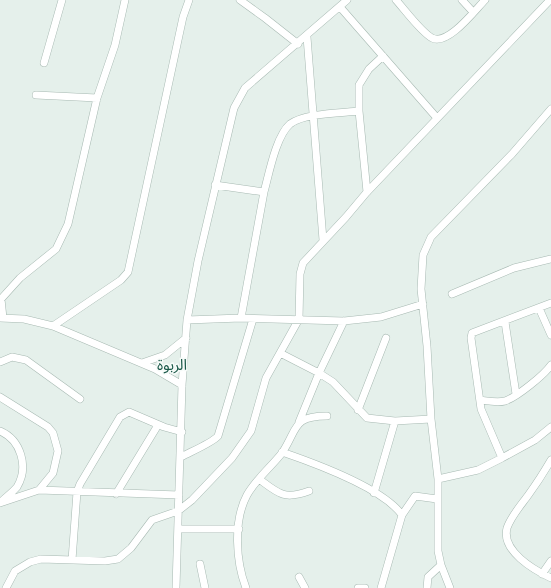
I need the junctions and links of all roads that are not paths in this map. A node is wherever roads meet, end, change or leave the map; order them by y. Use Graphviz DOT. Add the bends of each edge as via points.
graph roads {
  1 [pos="62,0"];
  2 [pos="125,0"];
  3 [pos="189,0"];
  4 [pos="240,0"];
  5 [pos="347,0"];
  6 [pos="396,0"];
  7 [pos="462,0"];
  8 [pos="486,0"];
  9 [pos="550,0"];
  10 [pos="340,7"];
  11 [pos="473,12"];
  12 [pos="306,37"];
  13 [pos="298,44"];
  14 [pos="383,56"];
  15 [pos="44,62"];
  16 [pos="36,95"];
  17 [pos="97,98"];
  18 [pos="359,111"];
  19 [pos="549,112"];
  20 [pos="312,117"];
  21 [pos="437,118"];
  22 [pos="215,185"];
  23 [pos="264,192"];
  24 [pos="367,192"];
  25 [pos="323,240"];
  26 [pos="551,259"];
  27 [pos="452,294"];
  28 [pos="1,299"];
  29 [pos="423,304"];
  30 [pos="551,304"];
  31 [pos="539,308"];
  32 [pos="1,318"];
  33 [pos="241,318"];
  34 [pos="253,319"];
  35 [pos="300,319"];
  36 [pos="187,320"];
  37 [pos="344,321"];
  38 [pos="505,322"];
  39 [pos="53,326"];
  40 [pos="551,334"];
  41 [pos="186,338"];
  42 [pos="386,338"];
  43 [pos="280,353"];
  44 [pos="0,362"];
  45 [pos="142,363"];
  46 [pos="551,365"];
  47 [pos="319,373"];
  48 [pos="182,385"];
  49 [pos="516,394"];
  50 [pos="0,397"];
  51 [pos="80,399"];
  52 [pos="480,400"];
  53 [pos="358,410"];
  54 [pos="327,416"];
  55 [pos="431,419"];
  56 [pos="395,421"];
  57 [pos="299,422"];
  58 [pos="158,425"];
  59 [pos="551,427"];
  60 [pos="0,431"];
  61 [pos="182,432"];
  62 [pos="282,452"];
  63 [pos="181,457"];
  64 [pos="502,458"];
  65 [pos="551,460"];
  66 [pos="259,479"];
  67 [pos="438,479"];
  68 [pos="39,490"];
  69 [pos="310,491"];
  70 [pos="77,492"];
  71 [pos="374,493"];
  72 [pos="116,494"];
  73 [pos="179,495"];
  74 [pos="437,498"];
  75 [pos="0,503"];
  76 [pos="178,511"];
  77 [pos="402,515"];
  78 [pos="178,529"];
  79 [pos="239,529"];
  80 [pos="72,560"];
  81 [pos="551,561"];
  82 [pos="200,564"];
  83 [pos="441,565"];
  84 [pos="542,574"];
  85 [pos="299,577"];
  86 [pos="551,578"];
  87 [pos="6,588"];
  88 [pos="176,588"];
  89 [pos="205,588"];
  90 [pos="246,588"];
  91 [pos="305,588"];
  92 [pos="358,588"];
  93 [pos="365,588"];
  94 [pos="380,588"];
  95 [pos="427,588"];
  96 [pos="450,588"];
  1 -- 15 [label="street"];
  2 -- 17 [label="street" via="115,45"];
  3 -- 39 [label="street" via="183,17 128,272 121,280"];
  4 -- 13 [label="street"];
  5 -- 10 [label="street"];
  6 -- 11 [label="street" via="428,35 435,39 450,35"];
  7 -- 11 [label="street"];
  8 -- 11 [label="street"];
  9 -- 21 [label="street"];
  10 -- 12 [label="street"];
  10 -- 14 [label="street"];
  12 -- 13 [label="street"];
  12 -- 20 [label="street"];
  13 -- 22 [label="street" via="245,88 239,97 229,123"];
  14 -- 18 [label="street" via="369,69 359,85"];
  14 -- 21 [label="street"];
  16 -- 17 [label="street"];
  17 -- 28 [label="street" via="68,224 56,249 20,278"];
  18 -- 20 [label="street"];
  18 -- 24 [label="street"];
  19 -- 29 [label="street" via="508,159 431,237 424,255 421,275"];
  20 -- 23 [label="street" via="295,122 285,129"];
  20 -- 25 [label="street"];
  21 -- 24 [label="street"];
  22 -- 23 [label="street"];
  22 -- 36 [label="street"];
  23 -- 33 [label="street"];
  24 -- 25 [label="street"];
  25 -- 35 [label="street" via="301,268"];
  26 -- 27 [label="street" via="514,268"];
  28 -- 32 [label="street"];
  29 -- 37 [label="street" via="381,317"];
  29 -- 55 [label="street" via="428,346"];
  30 -- 31 [label="street"];
  31 -- 38 [label="street"];
  31 -- 40 [label="street"];
  32 -- 39 [label="street" via="24,319"];
  33 -- 34 [label="street"];
  33 -- 36 [label="street"];
  34 -- 35 [label="street"];
  34 -- 63 [label="street" via="218,436 212,442 203,444"];
  35 -- 37 [label="street"];
  35 -- 43 [label="street"];
  36 -- 41 [label="street"];
  37 -- 47 [label="street"];
  38 -- 49 [label="street"];
  38 -- 52 [label="street" via="478,330 471,335"];
  39 -- 45 [label="street"];
  41 -- 45 [label="street" via="165,356"];
  41 -- 48 [label="street"];
  42 -- 53 [label="street"];
  43 -- 47 [label="street"];
  43 -- 76 [label="street" via="266,378 255,422 244,443 202,491"];
  44 -- 51 [label="street" via="12,357 26,360"];
  45 -- 48 [label="street"];
  46 -- 49 [label="street"];
  47 -- 53 [label="street" via="338,387"];
  47 -- 57 [label="street"];
  48 -- 61 [label="street"];
  49 -- 52 [label="street" via="504,401"];
  50 -- 68 [label="street" via="48,427 53,433 58,452 56,465 53,473"];
  52 -- 64 [label="street" via="483,415"];
  53 -- 56 [label="street" via="372,419"];
  54 -- 57 [label="street" via="313,416"];
  55 -- 56 [label="street"];
  55 -- 67 [label="street"];
  56 -- 71 [label="street"];
  57 -- 62 [label="street"];
  58 -- 61 [label="street"];
  58 -- 70 [label="street" via="132,413 123,414 97,454"];
  58 -- 72 [label="street"];
  59 -- 64 [label="street" via="535,440"];
  60 -- 75 [label="street" via="8,434 16,444 22,463 16,487"];
  61 -- 63 [label="street"];
  62 -- 66 [label="street"];
  62 -- 71 [label="street" via="322,467"];
  63 -- 73 [label="street"];
  64 -- 67 [label="street" via="478,470"];
  65 -- 84 [label="street" via="507,528 510,547"];
  66 -- 69 [label="street" via="279,494 286,496 296,496"];
  66 -- 79 [label="street" via="243,503"];
  67 -- 74 [label="street"];
  68 -- 70 [label="street"];
  68 -- 75 [label="street"];
  70 -- 72 [label="street"];
  70 -- 80 [label="street"];
  71 -- 77 [label="street" via="393,504"];
  72 -- 73 [label="street"];
  73 -- 76 [label="street"];
  74 -- 77 [label="street" via="415,496"];
  74 -- 83 [label="street" via="438,551"];
  76 -- 78 [label="street"];
  76 -- 80 [label="street" via="152,520 131,548 118,559"];
  77 -- 94 [label="street"];
  78 -- 79 [label="street"];
  78 -- 88 [label="street"];
  79 -- 90 [label="street" via="239,559"];
  80 -- 87 [label="street" via="41,559 30,562 15,571"];
  81 -- 84 [label="street"];
  82 -- 89 [label="street"];
  83 -- 95 [label="street" via="428,577"];
  83 -- 96 [label="street"];
  84 -- 86 [label="street"];
  85 -- 91 [label="street"];
  92 -- 93 [label="street"];
}
